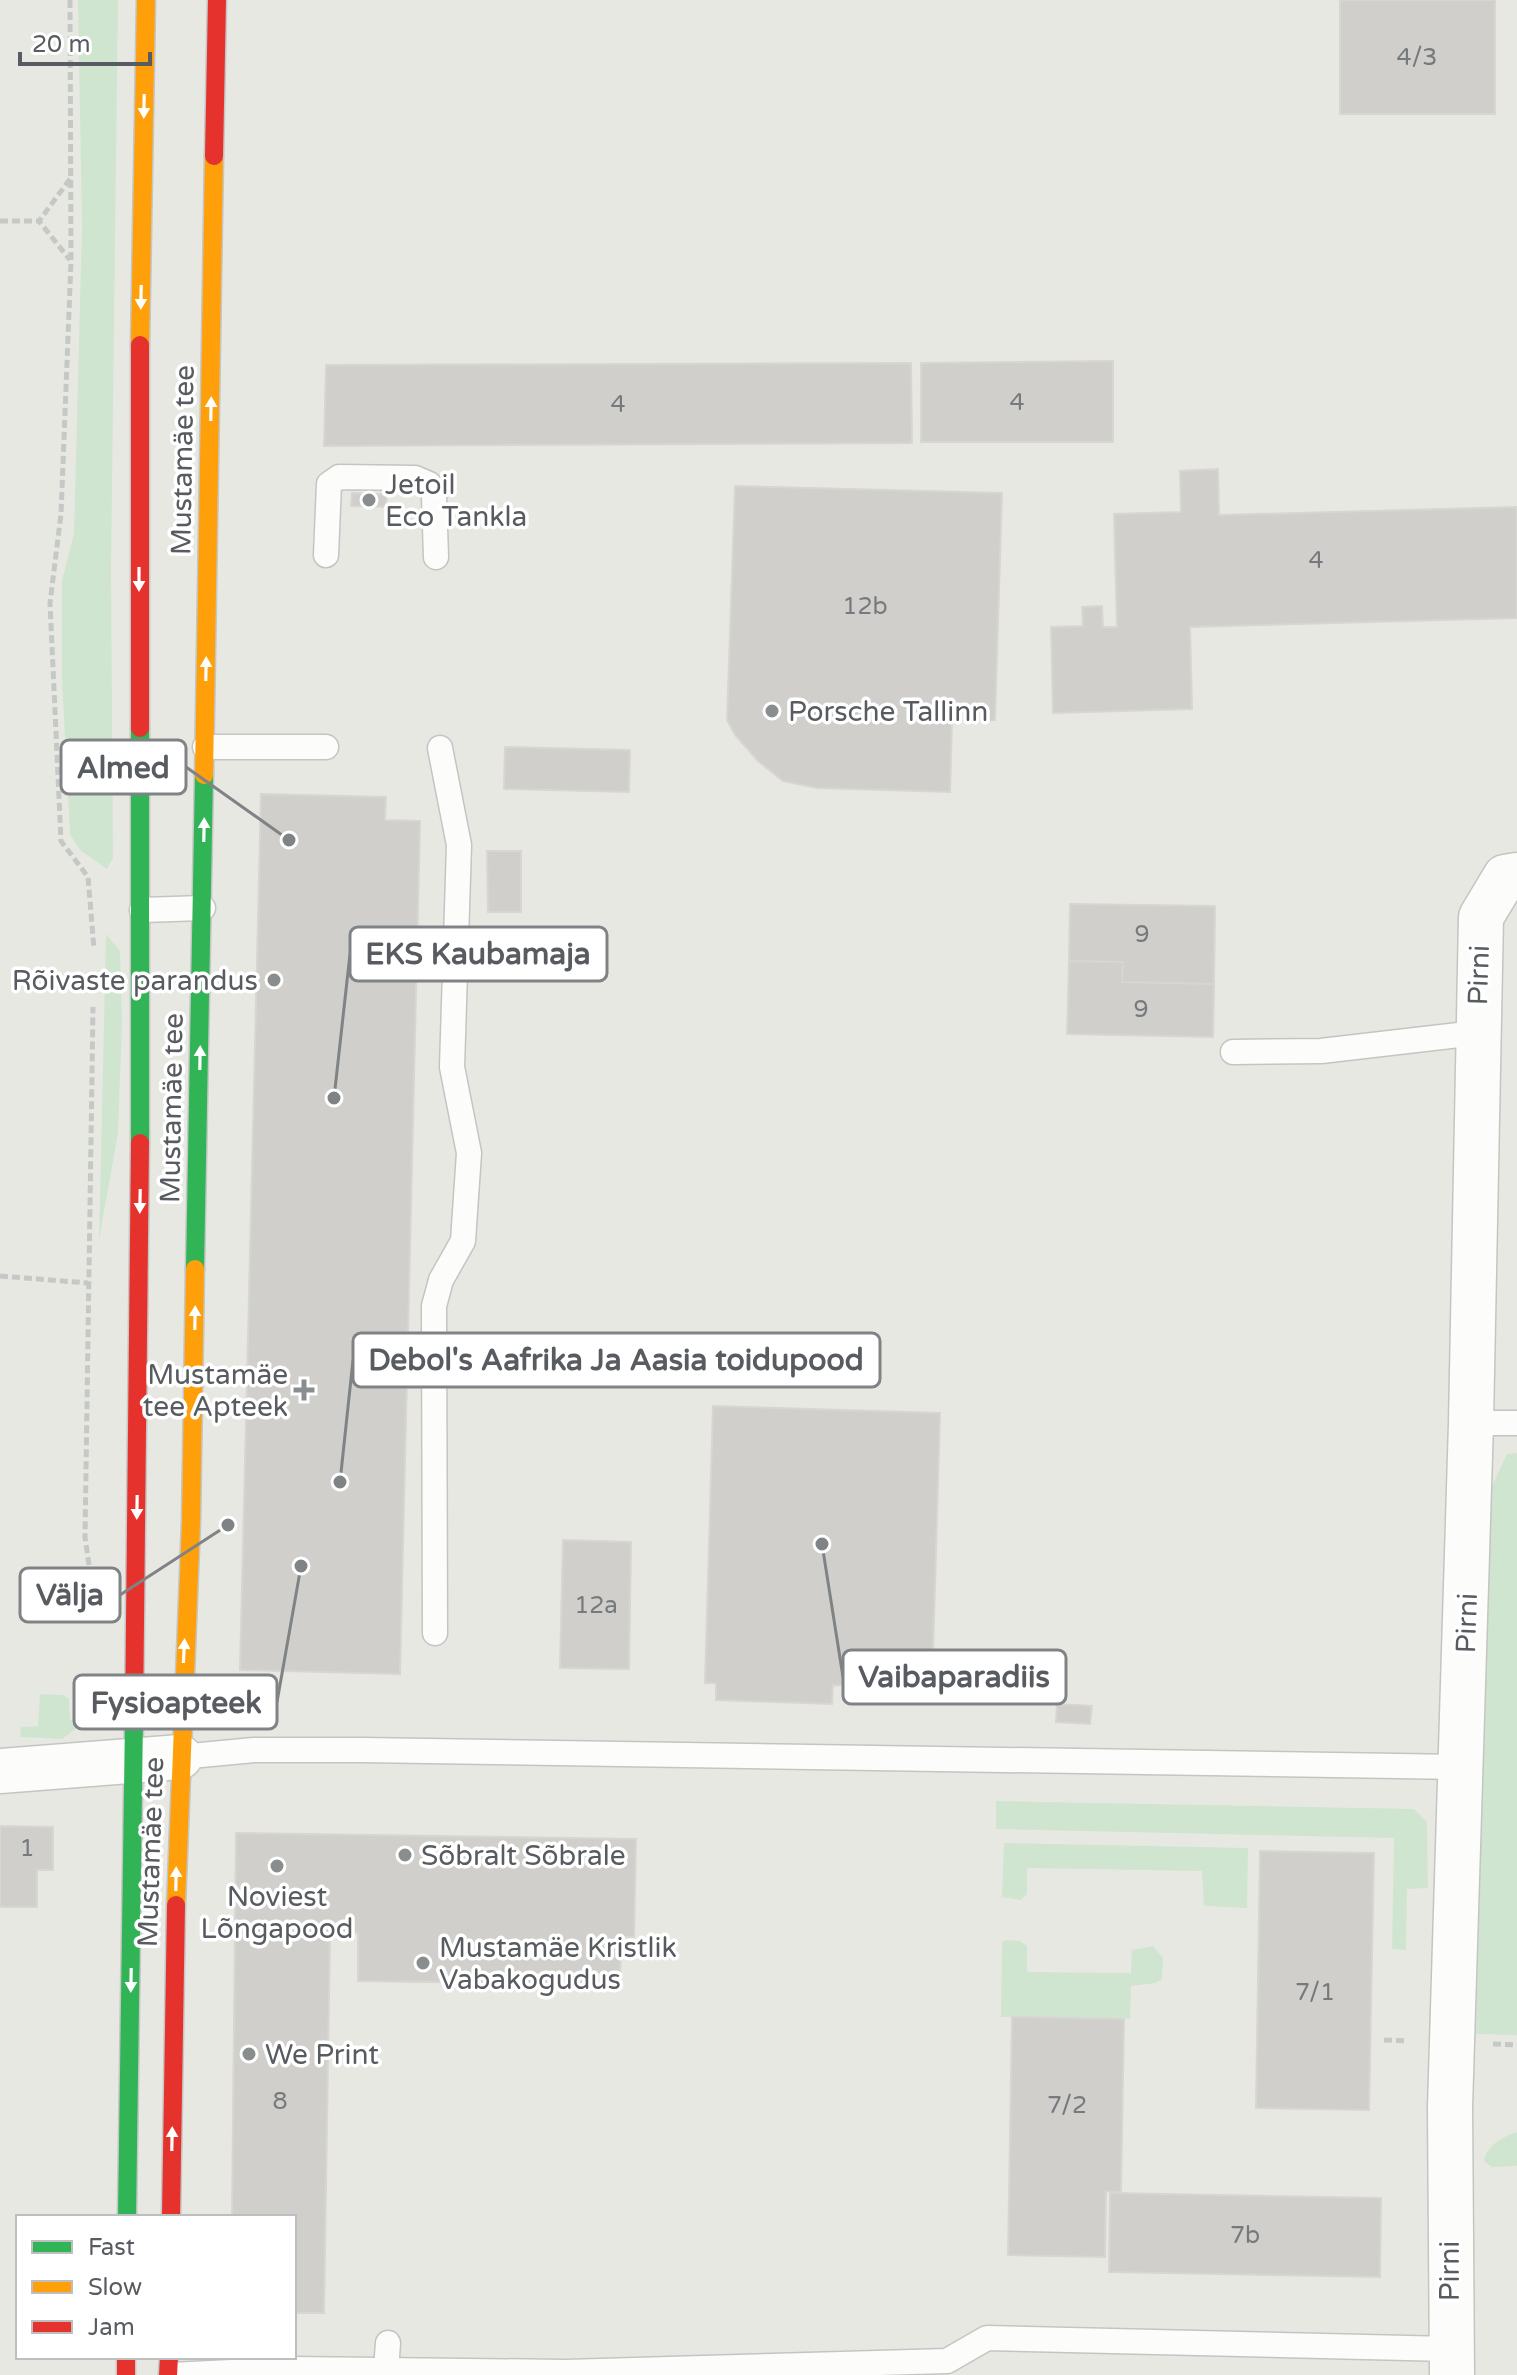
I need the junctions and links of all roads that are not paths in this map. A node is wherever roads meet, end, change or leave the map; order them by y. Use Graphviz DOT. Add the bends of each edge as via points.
graph roads {
  1 [pos="146,0"];
  2 [pos="217,0"];
  3 [pos="326,555"];
  4 [pos="436,557"];
  5 [pos="205,747"];
  6 [pos="326,747"];
  7 [pos="440,748"];
  8 [pos="1511,876"];
  9 [pos="203,908"];
  10 [pos="142,910"];
  11 [pos="1476,1033"];
  12 [pos="1233,1052"];
  13 [pos="1471,1423"];
  14 [pos="1517,1423"];
  15 [pos="435,1633"];
  16 [pos="180,1757"];
  17 [pos="133,1762"];
  18 [pos="1462,1767"];
  19 [pos="0,1771"];
  20 [pos="127,2215"];
  21 [pos="171,2215"];
  22 [pos="388,2343"];
  23 [pos="1450,2362"];
  24 [pos="386,2370"];
  25 [pos="170,2375"];
  1 -- 10 [label="main road, Mustamäe tee, one-way" via="138,501"];
  5 -- 2 [label="main road, Mustamäe tee, one-way"];
  3 -- 4 [label="lane" via="329,484 339,477 415,478 429,484 434,496"];
  5 -- 6 [label="lane"];
  9 -- 5 [label="main road, Mustamäe tee, one-way"];
  7 -- 15 [label="lane" via="459,845 452,1067 469,1153 463,1241 441,1280 434,1306"];
  8 -- 11 [label="street, Pirni" via="1481,917"];
  9 -- 10 [label="lane"];
  16 -- 9 [label="main road, Mustamäe tee, one-way" via="191,1522"];
  10 -- 17 [label="main road, Mustamäe tee, one-way"];
  11 -- 12 [label="lane" via="1321,1051"];
  11 -- 13 [label="street, Pirni"];
  13 -- 14 [label="lane"];
  13 -- 18 [label="street, Pirni"];
  16 -- 17 [label="street"];
  16 -- 18 [label="lane" via="254,1750 362,1750"];
  21 -- 16 [label="main road, Mustamäe tee, one-way"];
  17 -- 19 [label="street"];
  17 -- 20 [label="main road, Mustamäe tee, one-way"];
  18 -- 23 [label="street, Pirni" via="1450,2107"];
  22 -- 24 [label="lane"];
  23 -- 24 [label="lane" via="987,2338 947,2361 566,2372"];
  24 -- 25 [label="lane"];
}
